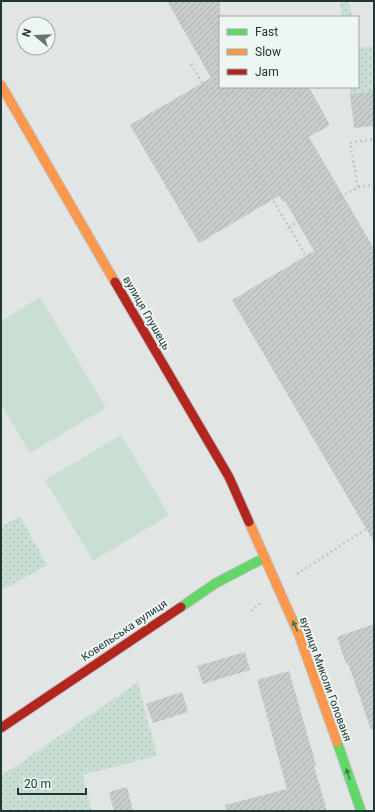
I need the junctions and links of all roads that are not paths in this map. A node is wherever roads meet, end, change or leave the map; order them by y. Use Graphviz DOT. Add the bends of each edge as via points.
graph roads {
  1 [pos="1,85"];
  2 [pos="264,558"];
  3 [pos="1,728"];
  4 [pos="361,811"];
  1 -- 2 [label="main road, вулиця Глушець" via="229,477"];
  2 -- 3 [label="main road, Ковельська вулиця" via="216,583"];
  4 -- 2 [label="main road, вулиця Миколи Голованя, one-way" via="299,635"];
}
